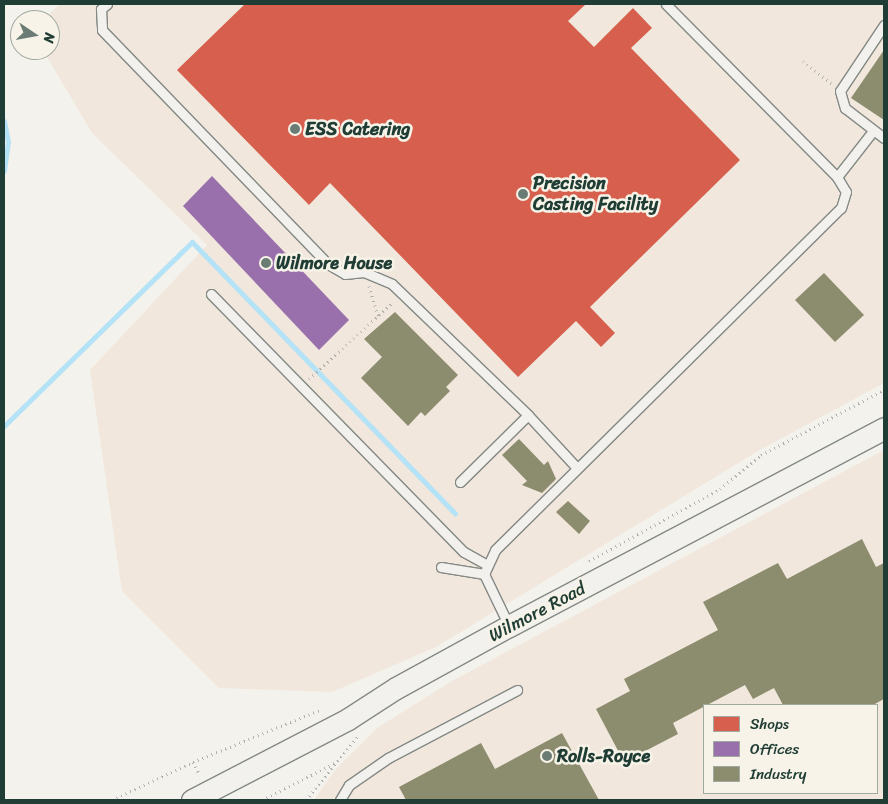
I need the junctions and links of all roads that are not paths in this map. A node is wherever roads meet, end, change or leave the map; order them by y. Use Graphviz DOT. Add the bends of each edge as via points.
graph roads {
  1 [pos="107,4"];
  2 [pos="666,4"];
  3 [pos="884,25"];
  4 [pos="873,131"];
  5 [pos="884,138"];
  6 [pos="837,176"];
  7 [pos="212,294"];
  8 [pos="528,415"];
  9 [pos="884,428"];
  10 [pos="577,468"];
  11 [pos="460,482"];
  12 [pos="441,567"];
  13 [pos="485,569"];
  14 [pos="509,626"];
  15 [pos="517,690"];
  16 [pos="192,800"];
  17 [pos="340,800"];
  1 -- 8 [label="lane" via="102,9 102,30 328,264 345,274 364,272 382,277"];
  2 -- 6 [label="lane"];
  3 -- 4 [label="lane" via="840,91 845,108"];
  4 -- 5 [label="lane"];
  4 -- 6 [label="lane"];
  6 -- 10 [label="lane" via="846,192 841,208"];
  7 -- 13 [label="lane" via="464,552"];
  8 -- 10 [label="lane"];
  8 -- 11 [label="lane"];
  9 -- 14 [label="street, Wilmore Road"];
  10 -- 13 [label="lane" via="495,550"];
  12 -- 13 [label="lane"];
  13 -- 14 [label="lane"];
  14 -- 16 [label="street, Wilmore Road" via="396,688 348,719"];
  15 -- 17 [label="lane" via="388,758 349,785"];
}
